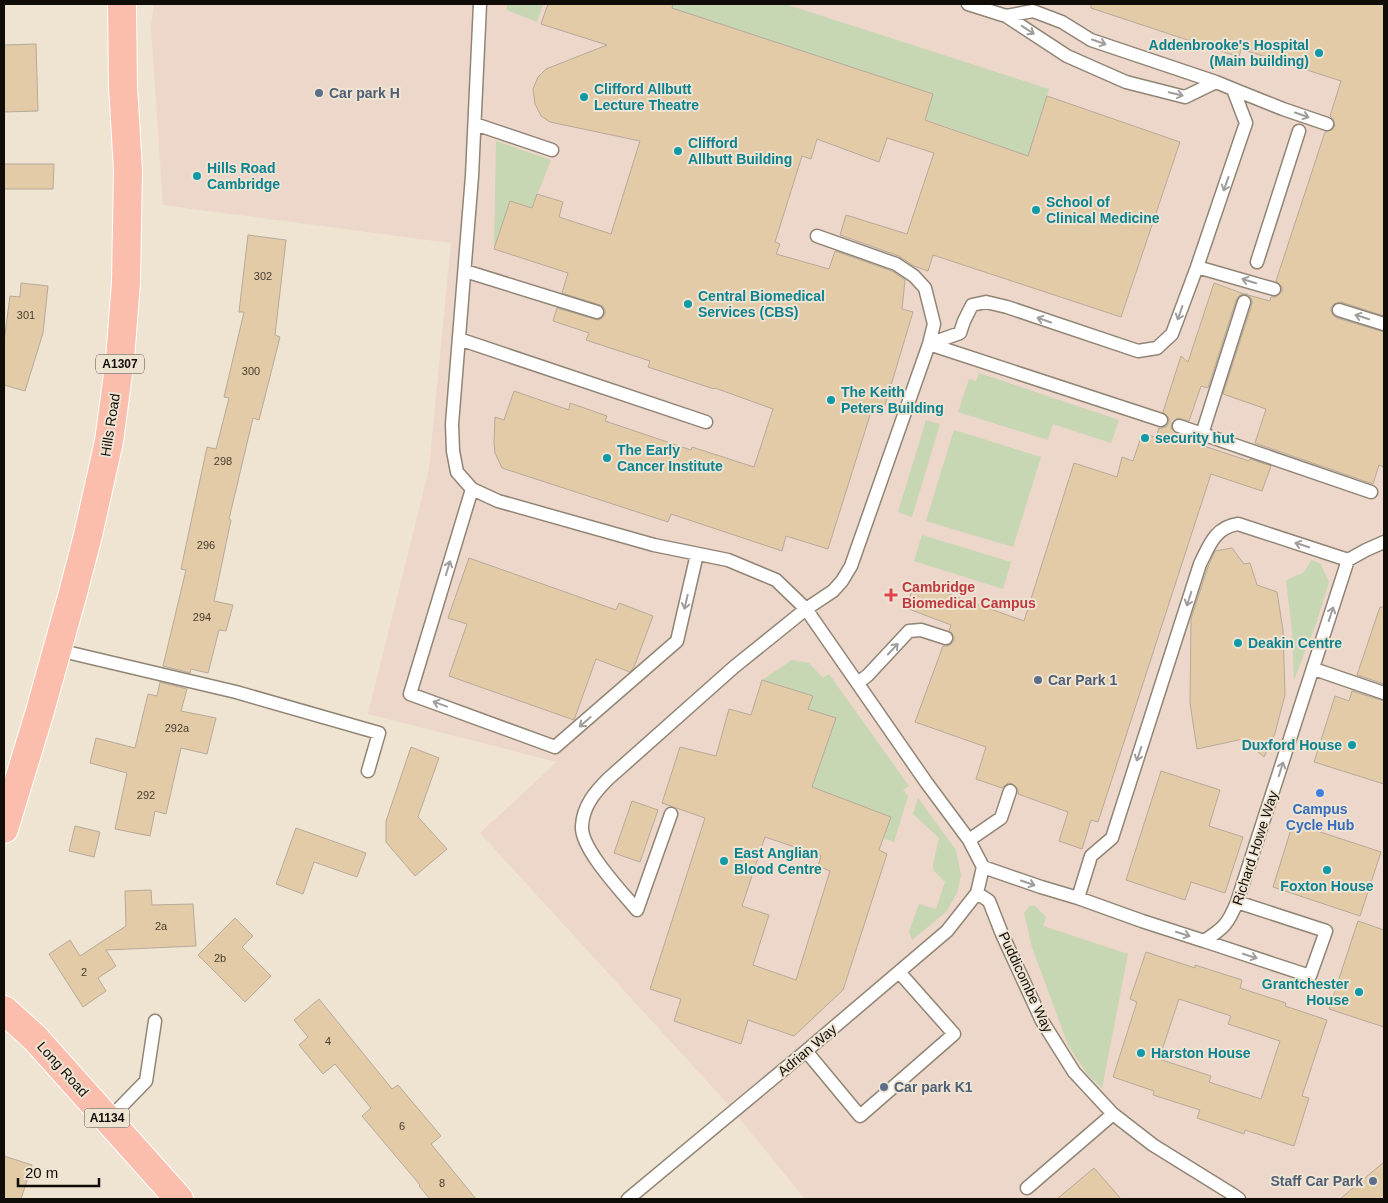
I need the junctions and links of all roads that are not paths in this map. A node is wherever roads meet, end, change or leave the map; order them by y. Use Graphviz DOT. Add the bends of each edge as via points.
graph roads {
  1 [pos="480,4"];
  2 [pos="968,4"];
  3 [pos="123,5"];
  4 [pos="983,7"];
  5 [pos="1008,10"];
  6 [pos="1216,82"];
  7 [pos="1233,89"];
  8 [pos="475,124"];
  9 [pos="1327,124"];
  10 [pos="1299,131"];
  11 [pos="552,150"];
  12 [pos="817,236"];
  13 [pos="1257,262"];
  14 [pos="1197,267"];
  15 [pos="465,271"];
  16 [pos="1274,289"];
  17 [pos="1244,302"];
  18 [pos="1339,310"];
  19 [pos="597,312"];
  20 [pos="1384,324"];
  21 [pos="460,339"];
  22 [pos="929,344"];
  23 [pos="1161,420"];
  24 [pos="706,422"];
  25 [pos="1179,426"];
  26 [pos="1202,434"];
  27 [pos="472,489"];
  28 [pos="1371,492"];
  29 [pos="1384,542"];
  30 [pos="697,554"];
  31 [pos="1348,560"];
  32 [pos="806,608"];
  33 [pos="946,638"];
  34 [pos="58,650"];
  35 [pos="1314,668"];
  36 [pos="858,683"];
  37 [pos="1384,693"];
  38 [pos="368,771"];
  39 [pos="1010,791"];
  40 [pos="671,814"];
  41 [pos="4,829"];
  42 [pos="968,840"];
  43 [pos="982,866"];
  44 [pos="977,893"];
  45 [pos="1078,898"];
  46 [pos="1237,902"];
  47 [pos="1204,941"];
  48 [pos="899,972"];
  49 [pos="4,1010"];
  50 [pos="155,1021"];
  51 [pos="806,1051"];
  52 [pos="1113,1114"];
  53 [pos="108,1120"];
  54 [pos="1027,1188"];
  55 [pos="179,1199"];
  56 [pos="628,1199"];
  57 [pos="1239,1199"];
  1 -- 8 [label="lane"];
  2 -- 4 [label="lane"];
  3 -- 34 [label="main road, Hills Road / A1307" via="128,170 126,282 120,359 107,450"];
  4 -- 5 [label="lane"];
  5 -- 6 [label="lane, one-way" via="1032,12 1062,22 1091,40"];
  5 -- 6 [label="lane, one-way" via="1067,56 1126,82 1185,97"];
  6 -- 7 [label="lane"];
  7 -- 9 [label="lane, one-way"];
  7 -- 14 [label="lane, one-way" via="1246,123"];
  8 -- 11 [label="lane"];
  8 -- 15 [label="lane"];
  10 -- 13 [label="lane"];
  12 -- 22 [label="lane" via="896,264 914,276 925,288 934,324"];
  16 -- 14 [label="lane, one-way"];
  14 -- 22 [label="lane, one-way" via="1172,334 1157,348 1138,351 986,302 972,305 960,333"];
  15 -- 19 [label="lane"];
  15 -- 21 [label="lane"];
  17 -- 26 [label="lane"];
  20 -- 18 [label="lane, one-way"];
  21 -- 24 [label="lane"];
  21 -- 27 [label="lane" via="452,424 453,451 457,472"];
  22 -- 23 [label="lane"];
  22 -- 32 [label="lane" via="851,566 833,591"];
  25 -- 26 [label="lane"];
  26 -- 28 [label="lane"];
  27 -- 30 [label="lane" via="498,501"];
  30 -- 27 [label="lane, one-way" via="676,641 555,748 410,694"];
  29 -- 31 [label="lane"];
  30 -- 32 [label="lane" via="728,560 776,580"];
  35 -- 31 [label="lane, Richard Howe Way, one-way"];
  31 -- 45 [label="lane, one-way" via="1238,524 1228,525 1212,539 1200,564 1112,838 1091,856"];
  32 -- 36 [label="lane"];
  32 -- 40 [label="lane" via="734,666 594,794 581,828 588,846 608,876 637,910"];
  36 -- 33 [label="lane, one-way" via="909,631 921,630"];
  34 -- 38 [label="lane" via="236,692 380,733"];
  34 -- 41 [label="main road, Hills Road / A1307"];
  35 -- 37 [label="lane"];
  46 -- 35 [label="lane, Richard Howe Way, one-way"];
  36 -- 42 [label="lane"];
  39 -- 42 [label="lane" via="1001,818"];
  42 -- 43 [label="lane"];
  43 -- 44 [label="lane"];
  43 -- 45 [label="lane, one-way"];
  44 -- 48 [label="lane, Adrian Way" via="947,931"];
  44 -- 52 [label="lane, Puddicombe Way" via="990,901 1042,1021 1074,1072"];
  45 -- 47 [label="lane, one-way"];
  46 -- 47 [label="lane, Richard Howe Way" via="1222,929"];
  47 -- 46 [label="lane, one-way" via="1310,976 1326,931"];
  48 -- 51 [label="lane, Adrian Way"];
  48 -- 51 [label="lane" via="954,1034 860,1116"];
  49 -- 53 [label="main road, Long Road / A1134" via="35,1038"];
  50 -- 53 [label="lane" via="146,1082"];
  51 -- 56 [label="lane, Adrian Way"];
  52 -- 54 [label="lane"];
  52 -- 57 [label="lane, Puddicombe Way" via="1153,1145"];
  53 -- 55 [label="main road, Long Road / A1134"];
}
